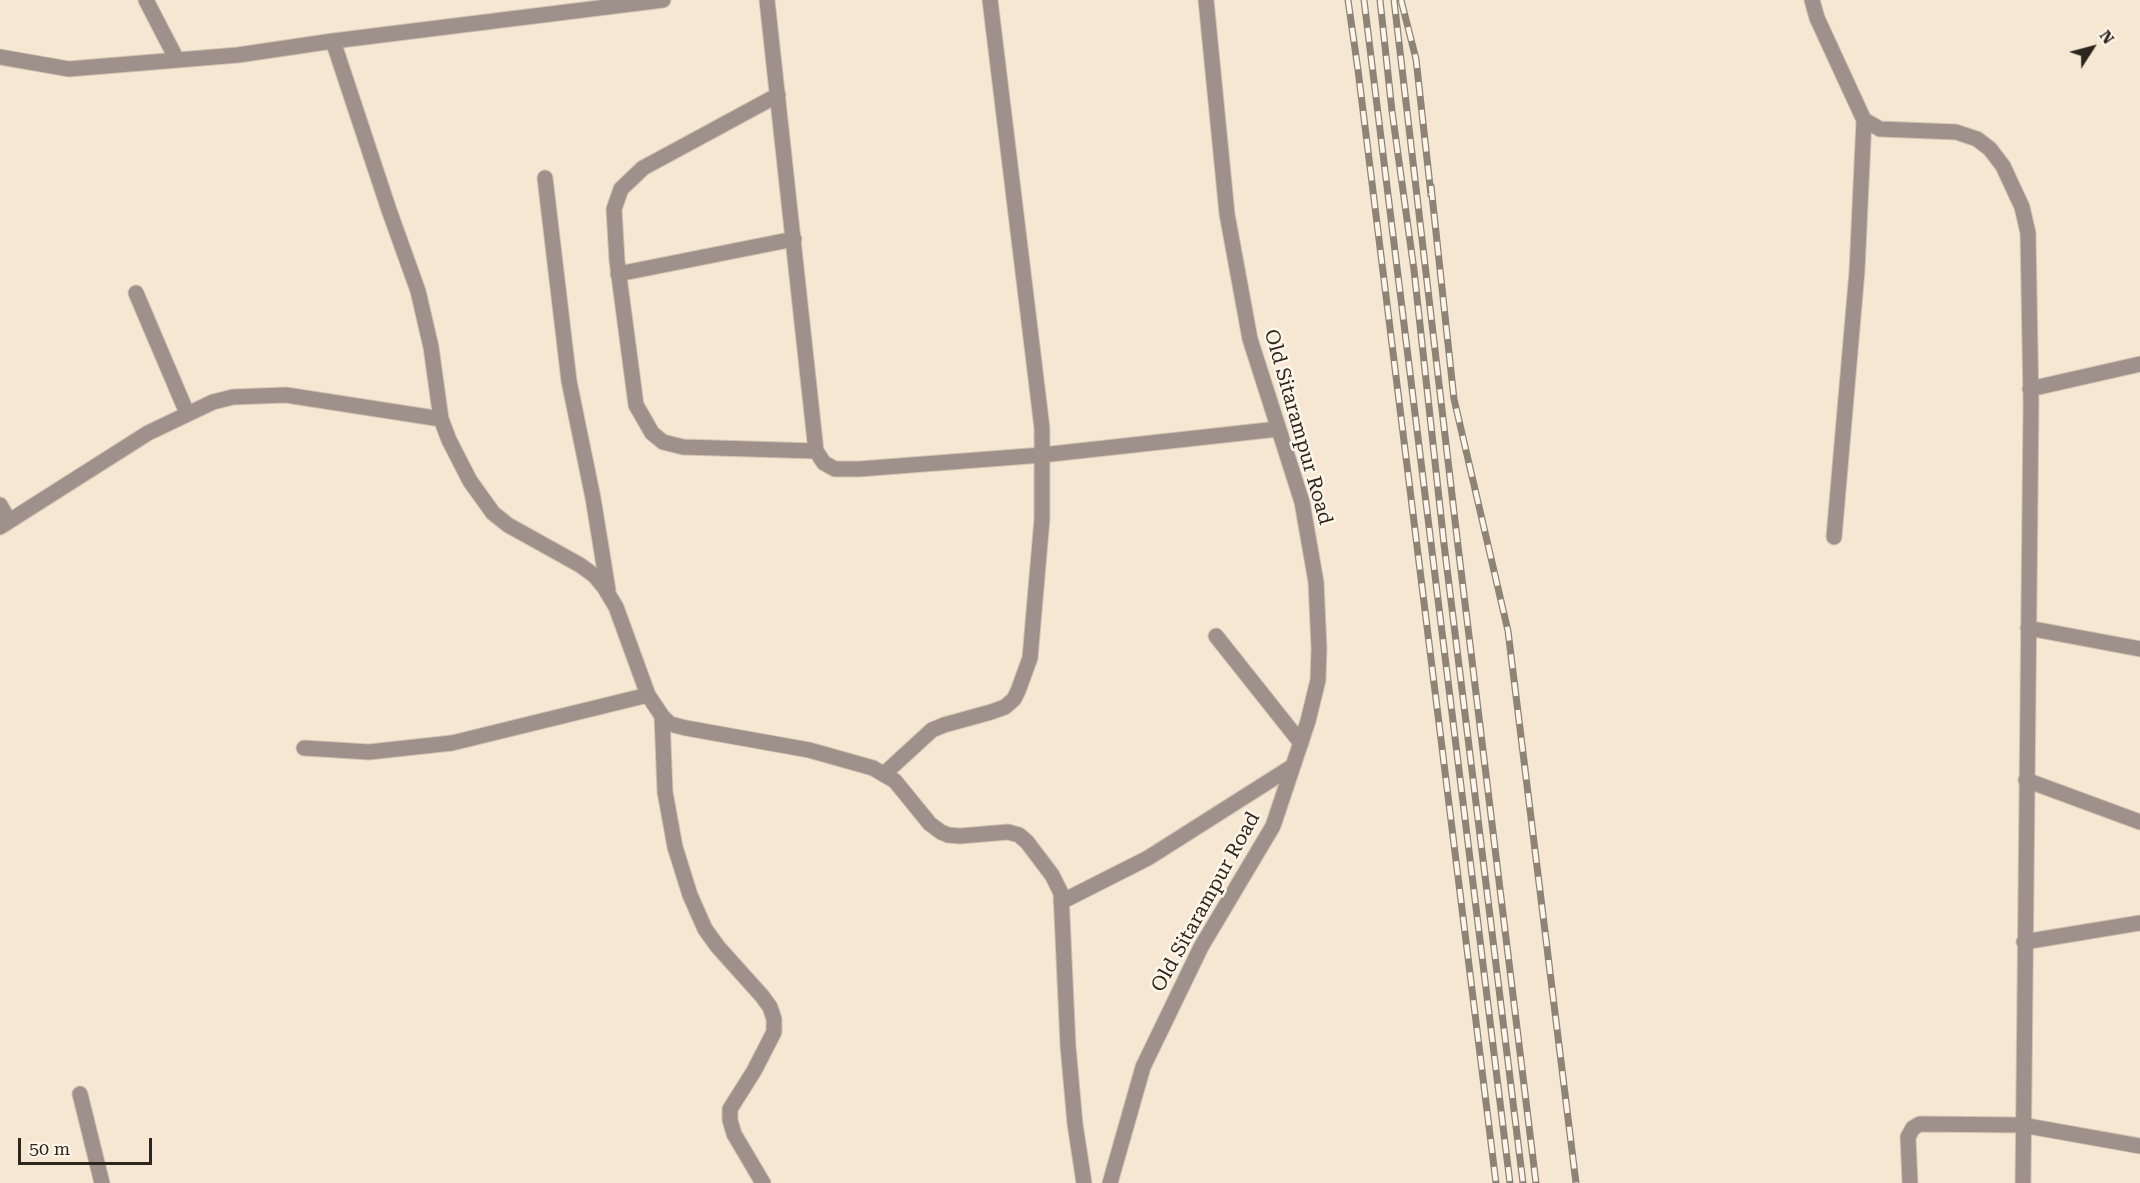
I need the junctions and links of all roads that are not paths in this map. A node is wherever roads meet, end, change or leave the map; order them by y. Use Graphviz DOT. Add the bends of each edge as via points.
graph roads {
  1 [pos="146,0"];
  2 [pos="663,0"];
  3 [pos="767,0"];
  4 [pos="990,0"];
  5 [pos="1206,0"];
  6 [pos="1812,0"];
  7 [pos="633,2"];
  8 [pos="333,41"];
  9 [pos="0,57"];
  10 [pos="177,60"];
  11 [pos="778,95"];
  12 [pos="1864,120"];
  13 [pos="545,178"];
  14 [pos="794,238"];
  15 [pos="618,274"];
  16 [pos="136,293"];
  17 [pos="2140,363"];
  18 [pos="2030,389"];
  19 [pos="187,413"];
  20 [pos="441,419"];
  21 [pos="1278,429"];
  22 [pos="816,451"];
  23 [pos="1042,455"];
  24 [pos="0,506"];
  25 [pos="5,524"];
  26 [pos="1834,537"];
  27 [pos="608,593"];
  28 [pos="2028,628"];
  29 [pos="1216,636"];
  30 [pos="2140,649"];
  31 [pos="648,695"];
  32 [pos="662,716"];
  33 [pos="1301,743"];
  34 [pos="304,748"];
  35 [pos="1293,766"];
  36 [pos="884,774"];
  37 [pos="2026,780"];
  38 [pos="2140,822"];
  39 [pos="1061,902"];
  40 [pos="2140,923"];
  41 [pos="2024,942"];
  42 [pos="80,1094"];
  43 [pos="2022,1125"];
  44 [pos="2140,1146"];
  45 [pos="102,1183"];
  46 [pos="763,1183"];
  47 [pos="1084,1183"];
  48 [pos="1110,1183"];
  49 [pos="1910,1183"];
  50 [pos="2023,1183"];
  1 -- 10 [label="street"];
  2 -- 7 [label="street"];
  3 -- 11 [label="street"];
  4 -- 23 [label="street" via="1042,428"];
  5 -- 21 [label="street, Old Sitarampur Road" via="1227,214 1250,339"];
  6 -- 12 [label="street"];
  7 -- 8 [label="street"];
  8 -- 10 [label="street"];
  8 -- 20 [label="street" via="418,291"];
  9 -- 10 [label="street" via="69,69"];
  11 -- 14 [label="street"];
  11 -- 15 [label="street" via="643,168 621,189 614,208"];
  12 -- 18 [label="street" via="1880,129 1956,132 1977,139 2003,166 2022,207 2028,233"];
  12 -- 26 [label="street" via="1857,271"];
  13 -- 27 [label="street" via="569,381"];
  14 -- 15 [label="street"];
  14 -- 22 [label="street"];
  15 -- 22 [label="street" via="636,405 652,433 663,442 683,447"];
  16 -- 19 [label="street"];
  17 -- 18 [label="street"];
  18 -- 28 [label="street"];
  19 -- 20 [label="street" via="233,397 286,395"];
  19 -- 25 [label="street" via="148,433"];
  20 -- 27 [label="street" via="470,481 493,513 580,565"];
  21 -- 23 [label="street"];
  21 -- 33 [label="street, Old Sitarampur Road" via="1302,502 1316,582 1318,680"];
  22 -- 23 [label="street" via="824,463 835,469"];
  23 -- 36 [label="street" via="1030,658 1018,691 1005,707 932,730"];
  24 -- 25 [label="street"];
  27 -- 31 [label="street"];
  28 -- 30 [label="street"];
  28 -- 37 [label="street"];
  29 -- 33 [label="street"];
  31 -- 32 [label="street"];
  31 -- 34 [label="street" via="452,743 369,752"];
  32 -- 36 [label="street" via="670,724 809,750"];
  32 -- 46 [label="street" via="664,792 690,895 705,929 762,996 774,1019 774,1032 730,1109 734,1134"];
  33 -- 35 [label="street, Old Sitarampur Road"];
  35 -- 39 [label="street" via="1148,858"];
  35 -- 48 [label="street, Old Sitarampur Road" via="1273,826 1201,947 1143,1067"];
  36 -- 39 [label="street" via="906,793 930,824 948,836 1008,832 1019,835 1058,885"];
  37 -- 38 [label="street"];
  37 -- 41 [label="street"];
  39 -- 47 [label="street" via="1068,1046"];
  40 -- 41 [label="street"];
  41 -- 43 [label="street"];
  42 -- 45 [label="street"];
  43 -- 44 [label="street"];
  43 -- 49 [label="street" via="1920,1124 1908,1137"];
  43 -- 50 [label="street"];
}
